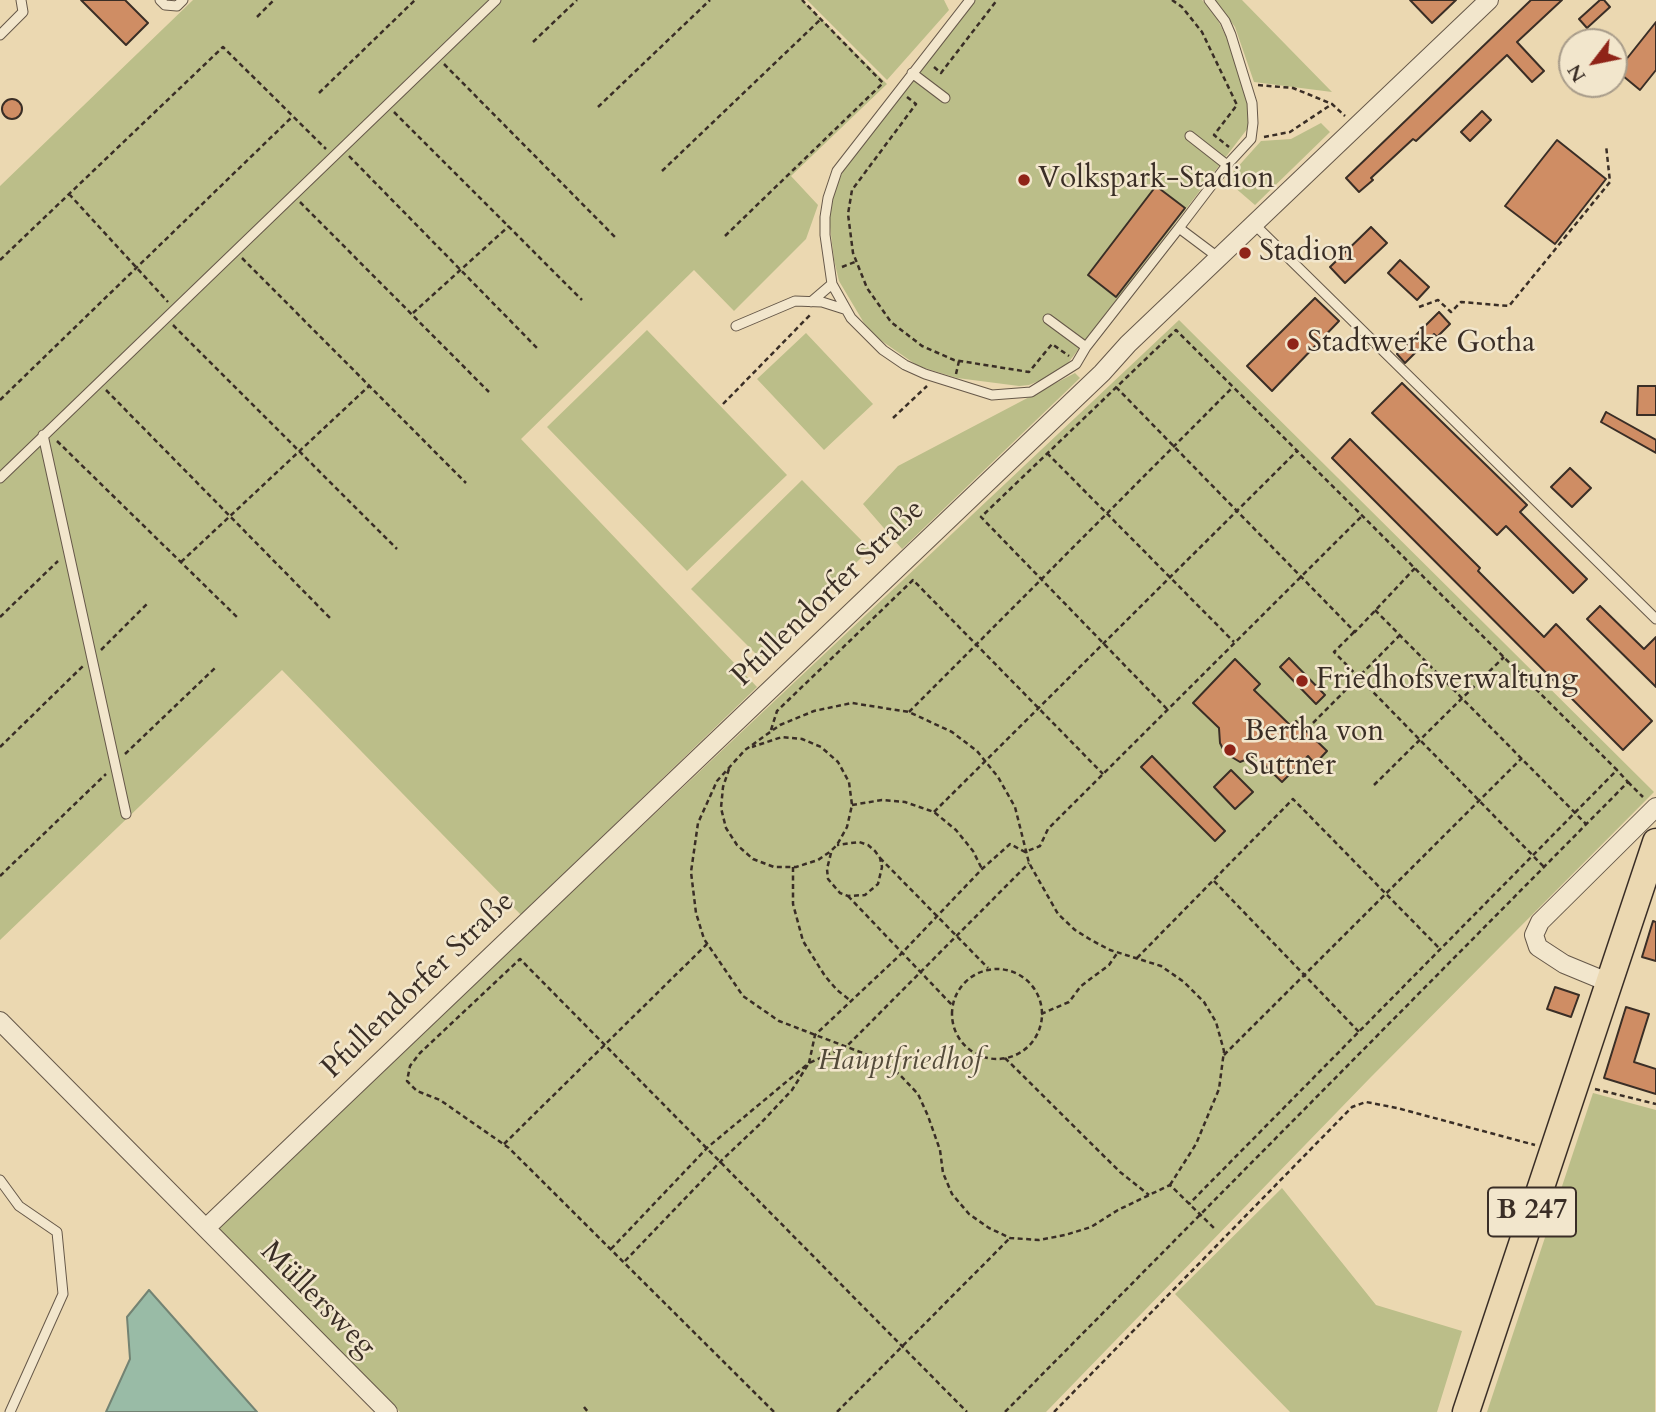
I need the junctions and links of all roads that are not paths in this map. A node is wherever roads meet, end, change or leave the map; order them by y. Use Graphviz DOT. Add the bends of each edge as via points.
graph roads {
  1 [pos="21,0"];
  2 [pos="160,0"];
  3 [pos="183,0"];
  4 [pos="496,0"];
  5 [pos="970,0"];
  6 [pos="1209,0"];
  7 [pos="1489,0"];
  8 [pos="0,35"];
  9 [pos="912,73"];
  10 [pos="945,98"];
  11 [pos="1190,136"];
  12 [pos="1227,165"];
  13 [pos="1254,223"];
  14 [pos="1179,228"];
  15 [pos="1219,258"];
  16 [pos="832,284"];
  17 [pos="811,302"];
  18 [pos="844,309"];
  19 [pos="1048,319"];
  20 [pos="736,326"];
  21 [pos="1086,347"];
  22 [pos="45,433"];
  23 [pos="0,478"];
  24 [pos="1656,619"];
  25 [pos="1655,807"];
  26 [pos="126,814"];
  27 [pos="1656,842"];
  28 [pos="1610,983"];
  29 [pos="0,1021"];
  30 [pos="0,1180"];
  31 [pos="206,1227"];
  32 [pos="10,1412"];
  33 [pos="388,1412"];
  34 [pos="1466,1412"];
  1 -- 8 [label="lane" via="23,12"];
  2 -- 3 [label="lane" via="177,6"];
  4 -- 22 [label="lane"];
  5 -- 9 [label="lane"];
  6 -- 12 [label="lane" via="1231,34 1252,103 1251,139"];
  7 -- 13 [label="street, Pfullendorfer Straße"];
  9 -- 10 [label="lane"];
  9 -- 16 [label="lane" via="837,172 825,217"];
  11 -- 12 [label="lane"];
  12 -- 14 [label="lane"];
  13 -- 15 [label="street, Pfullendorfer Straße"];
  13 -- 24 [label="lane"];
  14 -- 15 [label="lane"];
  14 -- 21 [label="lane"];
  15 -- 31 [label="street, Pfullendorfer Straße"];
  16 -- 17 [label="lane"];
  16 -- 18 [label="lane"];
  17 -- 18 [label="lane"];
  17 -- 20 [label="lane" via="795,301"];
  18 -- 21 [label="lane" via="866,336 905,365 992,395 1031,392 1078,362"];
  19 -- 21 [label="lane"];
  22 -- 23 [label="lane"];
  22 -- 26 [label="lane"];
  25 -- 28 [label="street" via="1540,922 1534,935 1538,947 1555,958"];
  27 -- 28 [label="main road, B 247"];
  28 -- 34 [label="main road, B 247"];
  29 -- 31 [label="street, Müllersweg"];
  30 -- 32 [label="lane" via="19,1206 57,1232 63,1294"];
  31 -- 33 [label="street, Müllersweg"];
}
